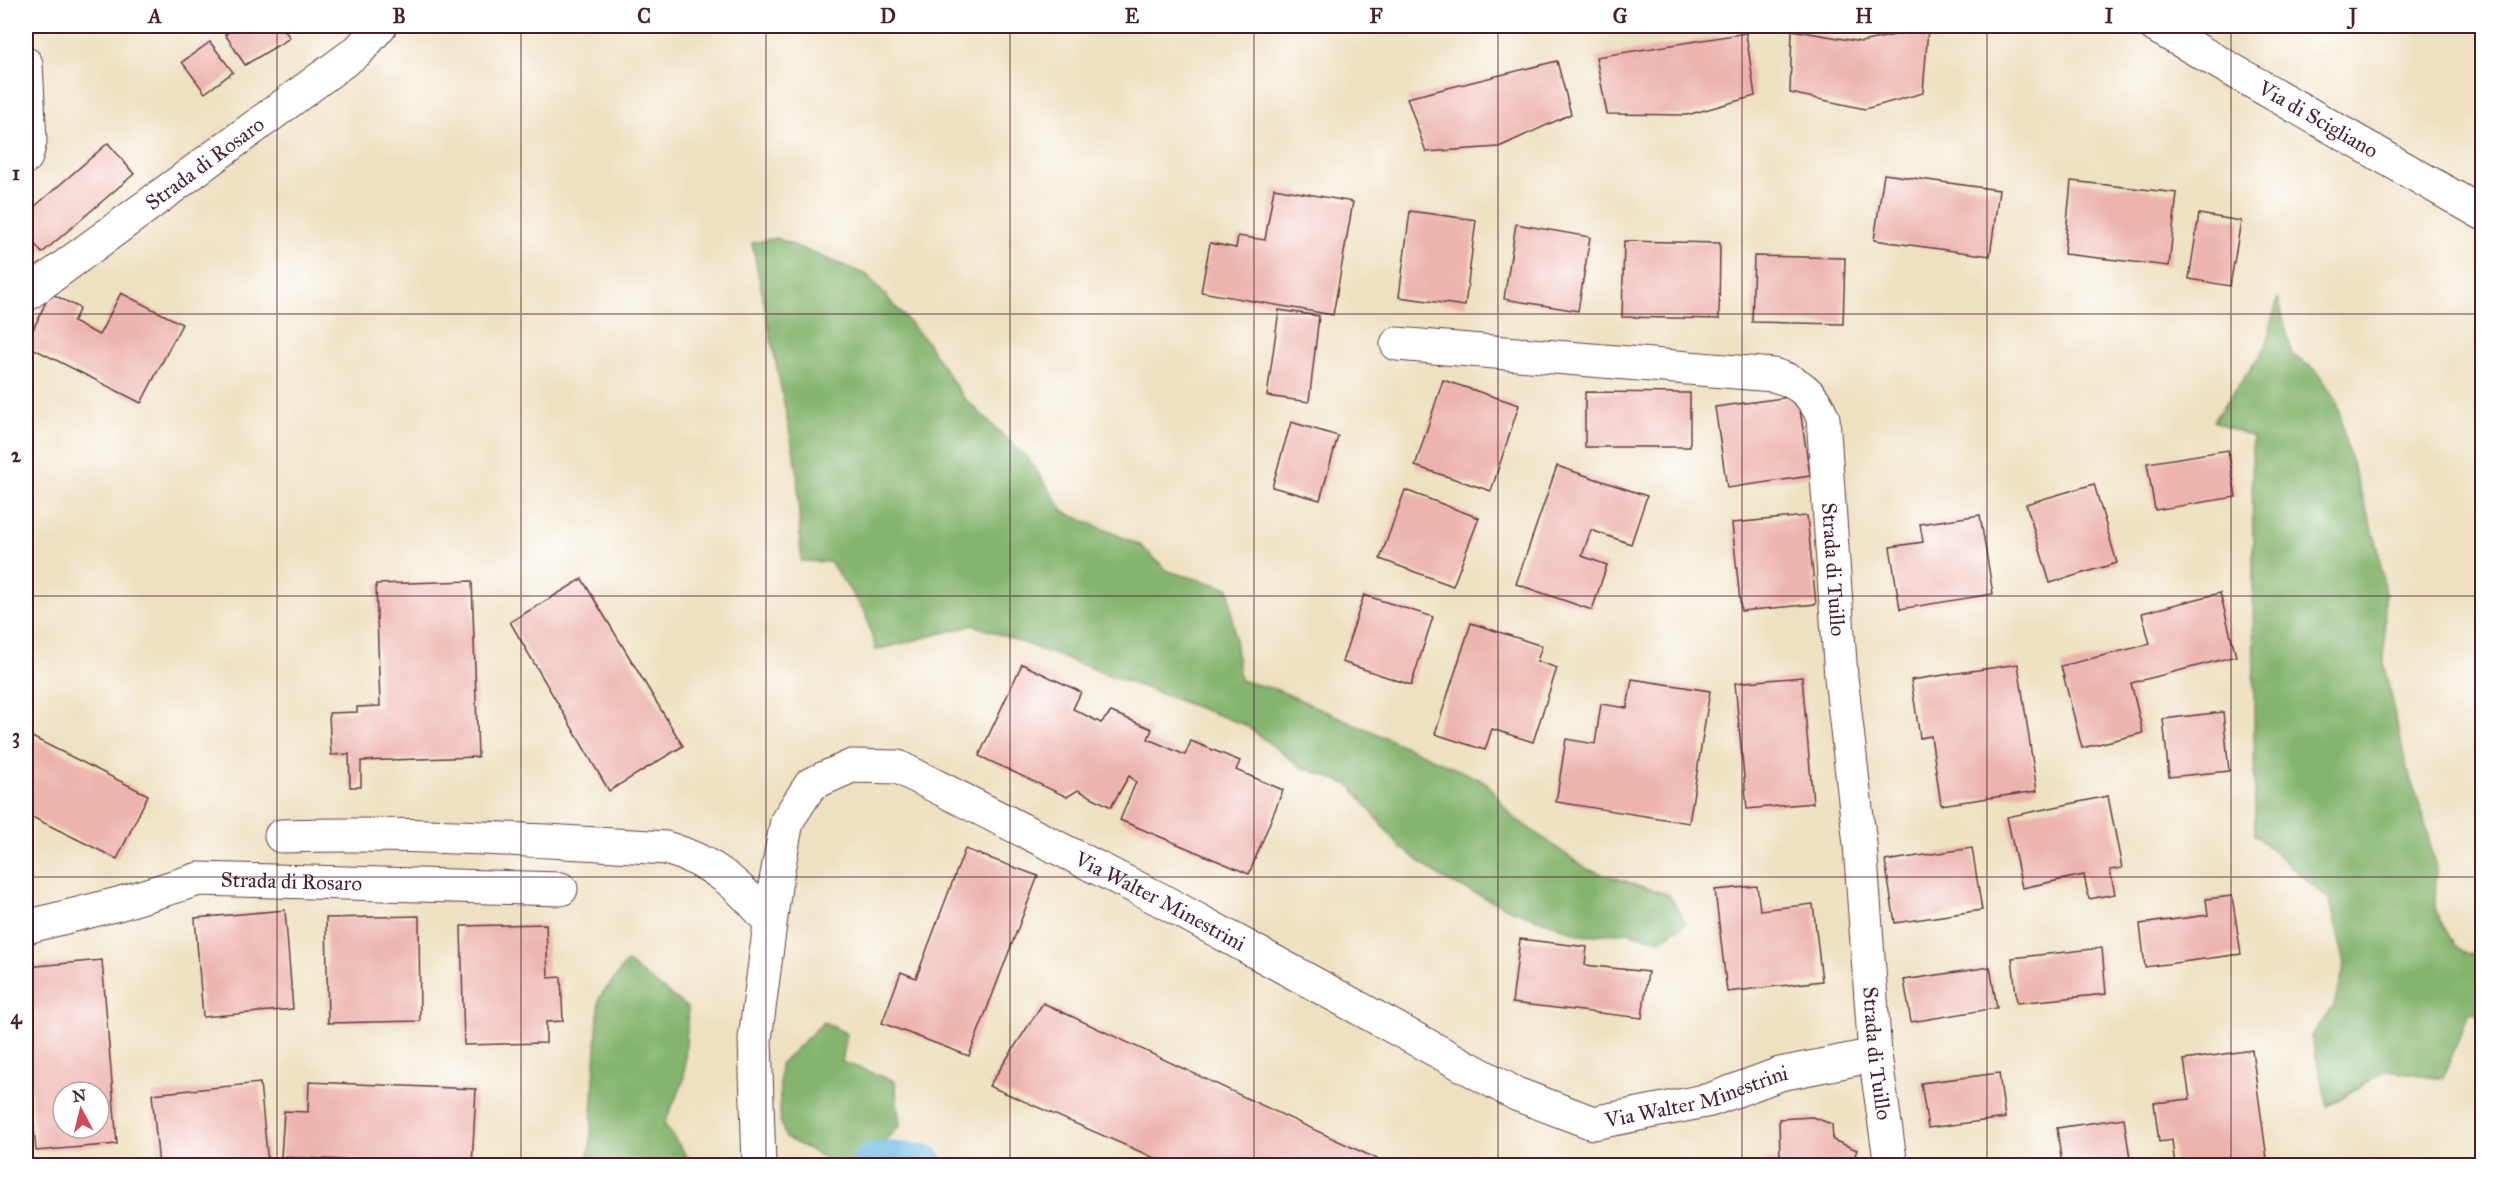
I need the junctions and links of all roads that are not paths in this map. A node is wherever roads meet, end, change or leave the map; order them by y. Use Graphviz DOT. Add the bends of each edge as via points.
graph roads {
  1 [pos="380,26"];
  2 [pos="2155,26"];
  3 [pos="26,64"];
  4 [pos="26,157"];
  5 [pos="2482,213"];
  6 [pos="26,295"];
  7 [pos="1397,344"];
  8 [pos="281,836"];
  9 [pos="561,889"];
  10 [pos="770,922"];
  11 [pos="26,927"];
  12 [pos="1875,1054"];
  13 [pos="759,1166"];
  14 [pos="1891,1166"];
  1 -- 6 [label="street, Strada di Rosaro" via="359,50"];
  2 -- 5 [label="street, Via di Scigliano"];
  3 -- 4 [label="street" via="30,141"];
  7 -- 12 [label="street, Strada di Tuillo" via="1773,375 1790,380 1816,402 1823,418 1841,677 1860,844"];
  8 -- 10 [label="street" via="497,837 666,848 690,855 722,872"];
  9 -- 11 [label="street, Strada di Rosaro" via="199,879"];
  10 -- 12 [label="street, Via Walter Minestrini" via="787,821 811,784 852,766 898,767 1161,900 1516,1094 1593,1123 1710,1100 1780,1074"];
  10 -- 13 [label="street, Via Walter Minestrini" via="755,1039"];
  12 -- 14 [label="street, Strada di Tuillo"];
}
